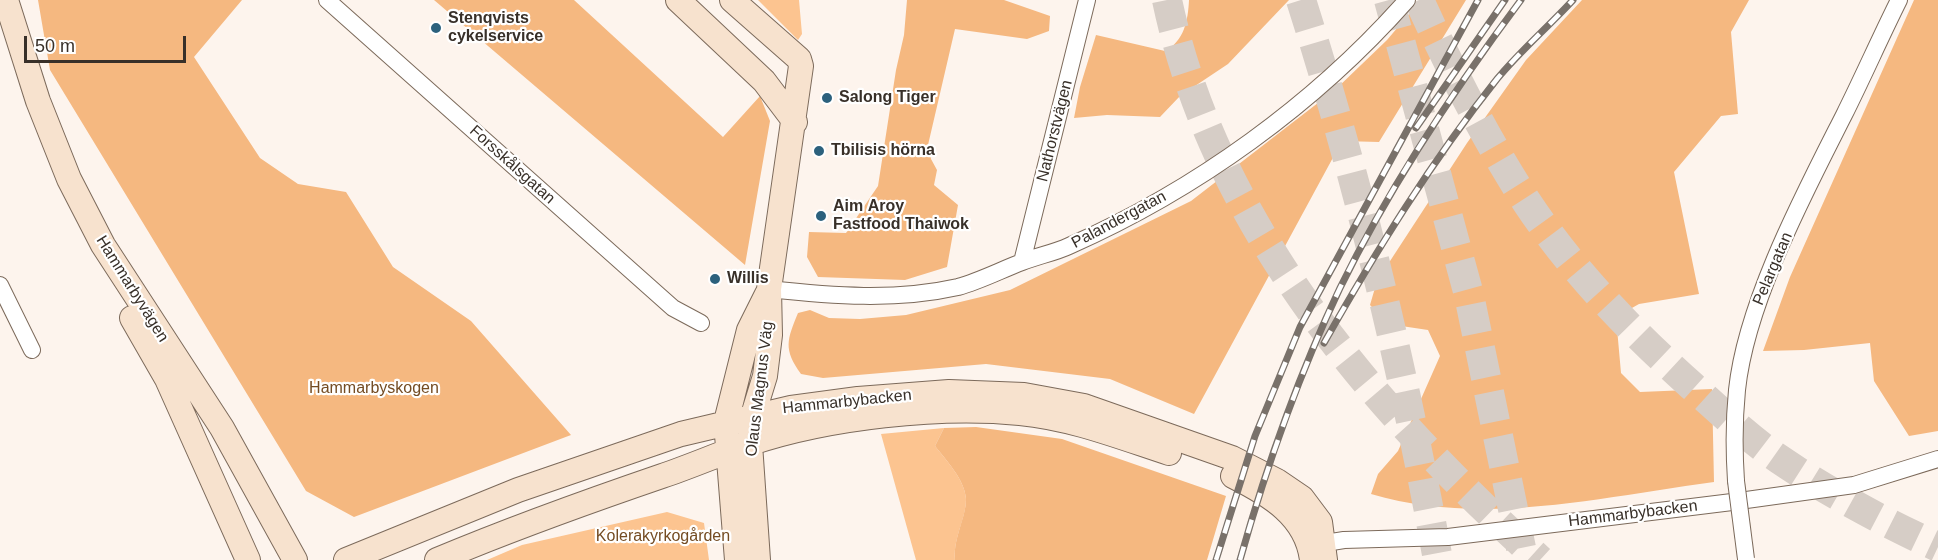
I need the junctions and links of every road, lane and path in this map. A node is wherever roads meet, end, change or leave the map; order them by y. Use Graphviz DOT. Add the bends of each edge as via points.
graph roads {
  1 [pos="6,0"];
  2 [pos="327,0"];
  3 [pos="678,0"];
  4 [pos="732,0"];
  5 [pos="1087,0"];
  6 [pos="1407,0"];
  7 [pos="1899,0"];
  8 [pos="0,37"];
  9 [pos="795,122"];
  10 [pos="1022,262"];
  11 [pos="0,285"];
  12 [pos="769,289"];
  13 [pos="701,323"];
  14 [pos="32,350"];
  15 [pos="753,415"];
  16 [pos="726,422"];
  17 [pos="750,444"];
  18 [pos="727,453"];
  19 [pos="1938,459"];
  20 [pos="1318,552"];
  21 [pos="1746,559"];
  22 [pos="248,560"];
  23 [pos="295,560"];
  24 [pos="346,560"];
  25 [pos="436,560"];
  26 [pos="737,560"];
  27 [pos="758,560"];
  1 -- 23 [label="main road, Hammarbyvägen" via="38,100 69,179 103,245 222,428"];
  2 -- 13 [label="street, Forsskålsgatan" via="673,308"];
  3 -- 9 [label="main road" via="764,81"];
  4 -- 9 [label="main road, Olaus Magnus Väg" via="799,59"];
  5 -- 10 [label="street, Nathorstvägen"];
  6 -- 10 [label="street, Palandergatan" via="1373,39 1320,86 1234,153 1142,209 1068,247"];
  7 -- 21 [label="street, Pelargatan, bridge" via="1808,189 1752,322 1737,392 1734,449"];
  8 -- 22 [label="main road, Hammarbyvägen" via="56,180 167,379"];
  9 -- 12 [label="main road, Olaus Magnus Väg"];
  10 -- 12 [label="street, Palandergatan" via="958,286 883,297"];
  11 -- 14 [label="street"];
  12 -- 15 [label="main road, Olaus Magnus Väg" via="770,335 765,376"];
  12 -- 16 [label="main road, Olaus Magnus Väg" via="749,330"];
  15 -- 16 [label="main road, Hammarbybacken"];
  15 -- 17 [label="main road, Olaus Magnus Väg"];
  15 -- 20 [label="main road, Hammarbybacken" via="858,399 949,392 1024,394 1084,406 1232,458 1277,481 1302,498 1320,522"];
  16 -- 18 [label="main road, Olaus Magnus Väg"];
  16 -- 24 [label="main road, Hammarbybacken" via="518,490"];
  17 -- 18 [label="main road, Hammarbybacken"];
  17 -- 20 [label="main road, Hammarbybacken" via="789,432 861,419 950,411 1022,413 1067,421 1226,473 1250,485 1284,507"];
  17 -- 27 [label="main road, Olaus Magnus Väg"];
  18 -- 25 [label="main road, Hammarbybacken" via="526,523"];
  18 -- 26 [label="main road, Olaus Magnus Väg"];
  19 -- 20 [label="street, Hammarbybacken" via="1854,485"];
}
